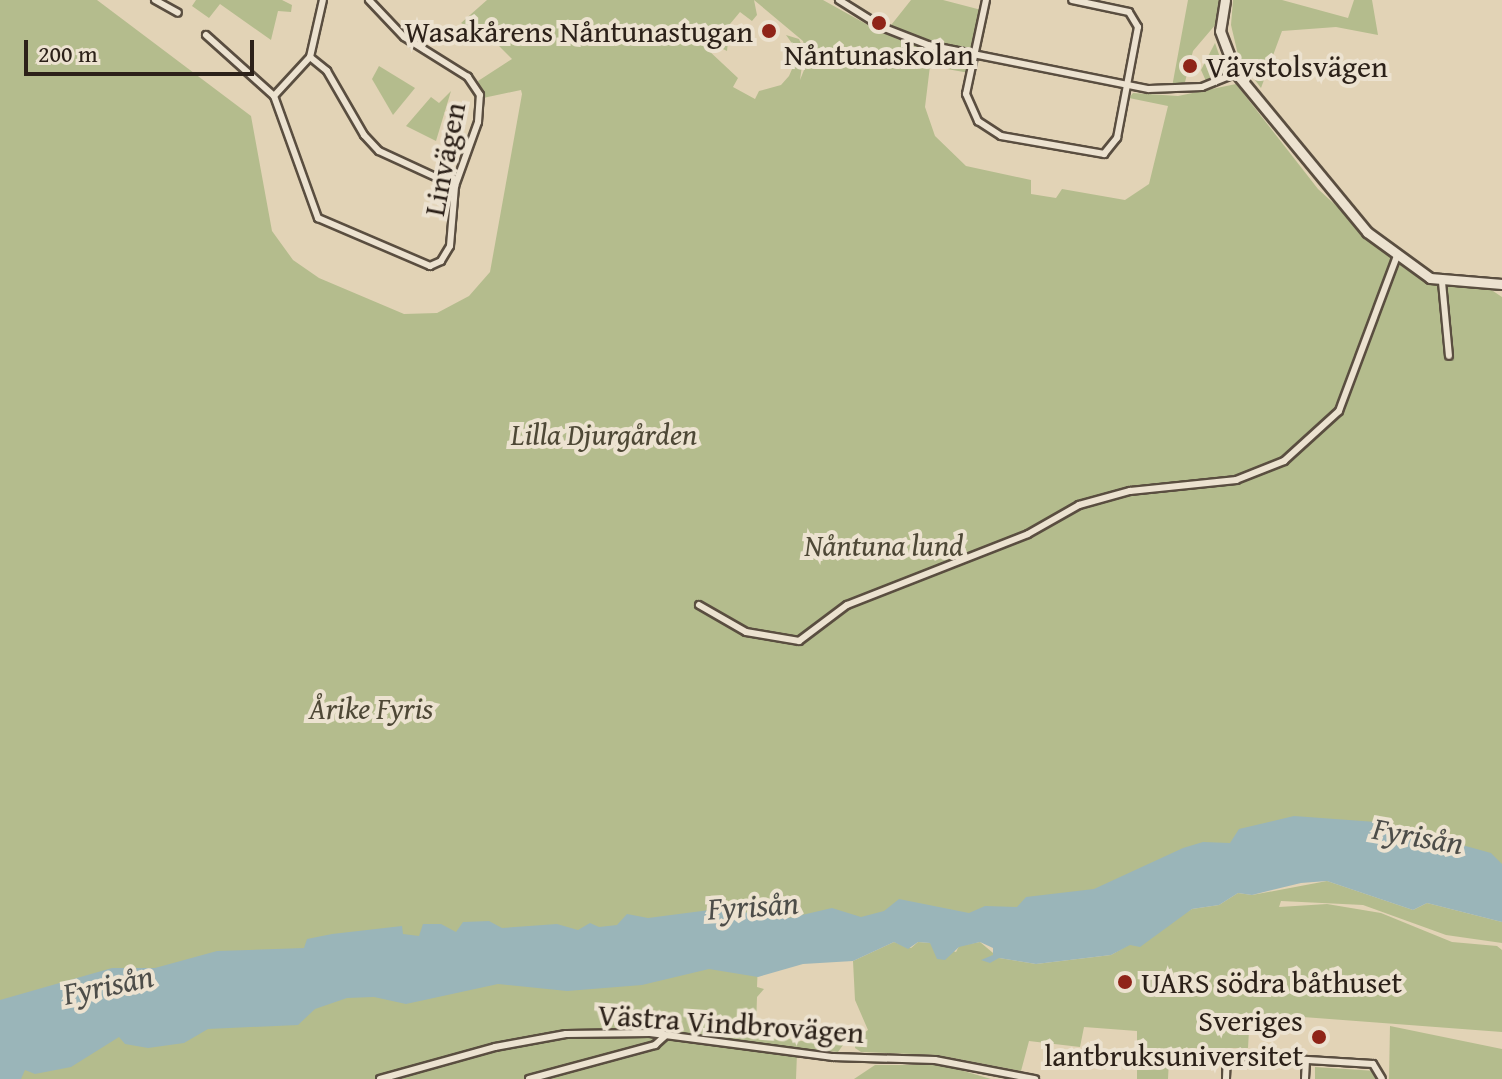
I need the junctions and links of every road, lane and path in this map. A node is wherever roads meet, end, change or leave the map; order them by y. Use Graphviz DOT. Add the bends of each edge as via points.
graph roads {
  1 [pos="155,0"];
  2 [pos="323,0"];
  3 [pos="369,0"];
  4 [pos="839,0"];
  5 [pos="986,0"];
  6 [pos="1072,0"];
  7 [pos="1225,0"];
  8 [pos="178,13"];
  9 [pos="206,35"];
  10 [pos="973,55"];
  11 [pos="310,57"];
  12 [pos="1236,73"];
  13 [pos="1127,85"];
  14 [pos="274,96"];
  15 [pos="455,186"];
  16 [pos="1397,256"];
  17 [pos="1442,282"];
  18 [pos="1502,284"];
  19 [pos="1449,356"];
  20 [pos="699,605"];
  21 [pos="666,1035"];
  22 [pos="1306,1061"];
  23 [pos="380,1079"];
  24 [pos="529,1079"];
  25 [pos="1035,1079"];
  26 [pos="1226,1079"];
  27 [pos="1305,1079"];
  28 [pos="1382,1079"];
  1 -- 8 [label="street"];
  2 -- 11 [label="street"];
  3 -- 15 [label="street, Linvägen" via="404,37 461,71 477,88 478,122"];
  4 -- 10 [label="street" via="882,27"];
  5 -- 10 [label="street"];
  6 -- 13 [label="street" via="1134,17 1138,33"];
  7 -- 12 [label="street" via="1220,31"];
  9 -- 14 [label="street, Linvägen"];
  10 -- 13 [label="street"];
  10 -- 13 [label="street" via="966,94 988,132 1094,155 1113,147"];
  11 -- 14 [label="street"];
  11 -- 15 [label="street" via="327,71 376,149"];
  12 -- 13 [label="street" via="1185,90"];
  12 -- 16 [label="street" via="1314,174"];
  14 -- 15 [label="street, Linvägen" via="314,212 324,223 430,266 441,261 450,246"];
  16 -- 17 [label="street"];
  16 -- 20 [label="street" via="1339,411 1284,461 1215,484 1130,491 1079,505 1028,534 847,605 799,641 746,632"];
  17 -- 18 [label="street"];
  17 -- 19 [label="street"];
  21 -- 23 [label="street, Västra Vindbrovägen" via="566,1034 495,1047"];
  21 -- 24 [label="street" via="655,1045"];
  21 -- 25 [label="street, Västra Vindbrovägen" via="833,1057 935,1060"];
  22 -- 26 [label="street" via="1227,1055"];
  22 -- 27 [label="street"];
  22 -- 28 [label="street" via="1378,1066"];
}
